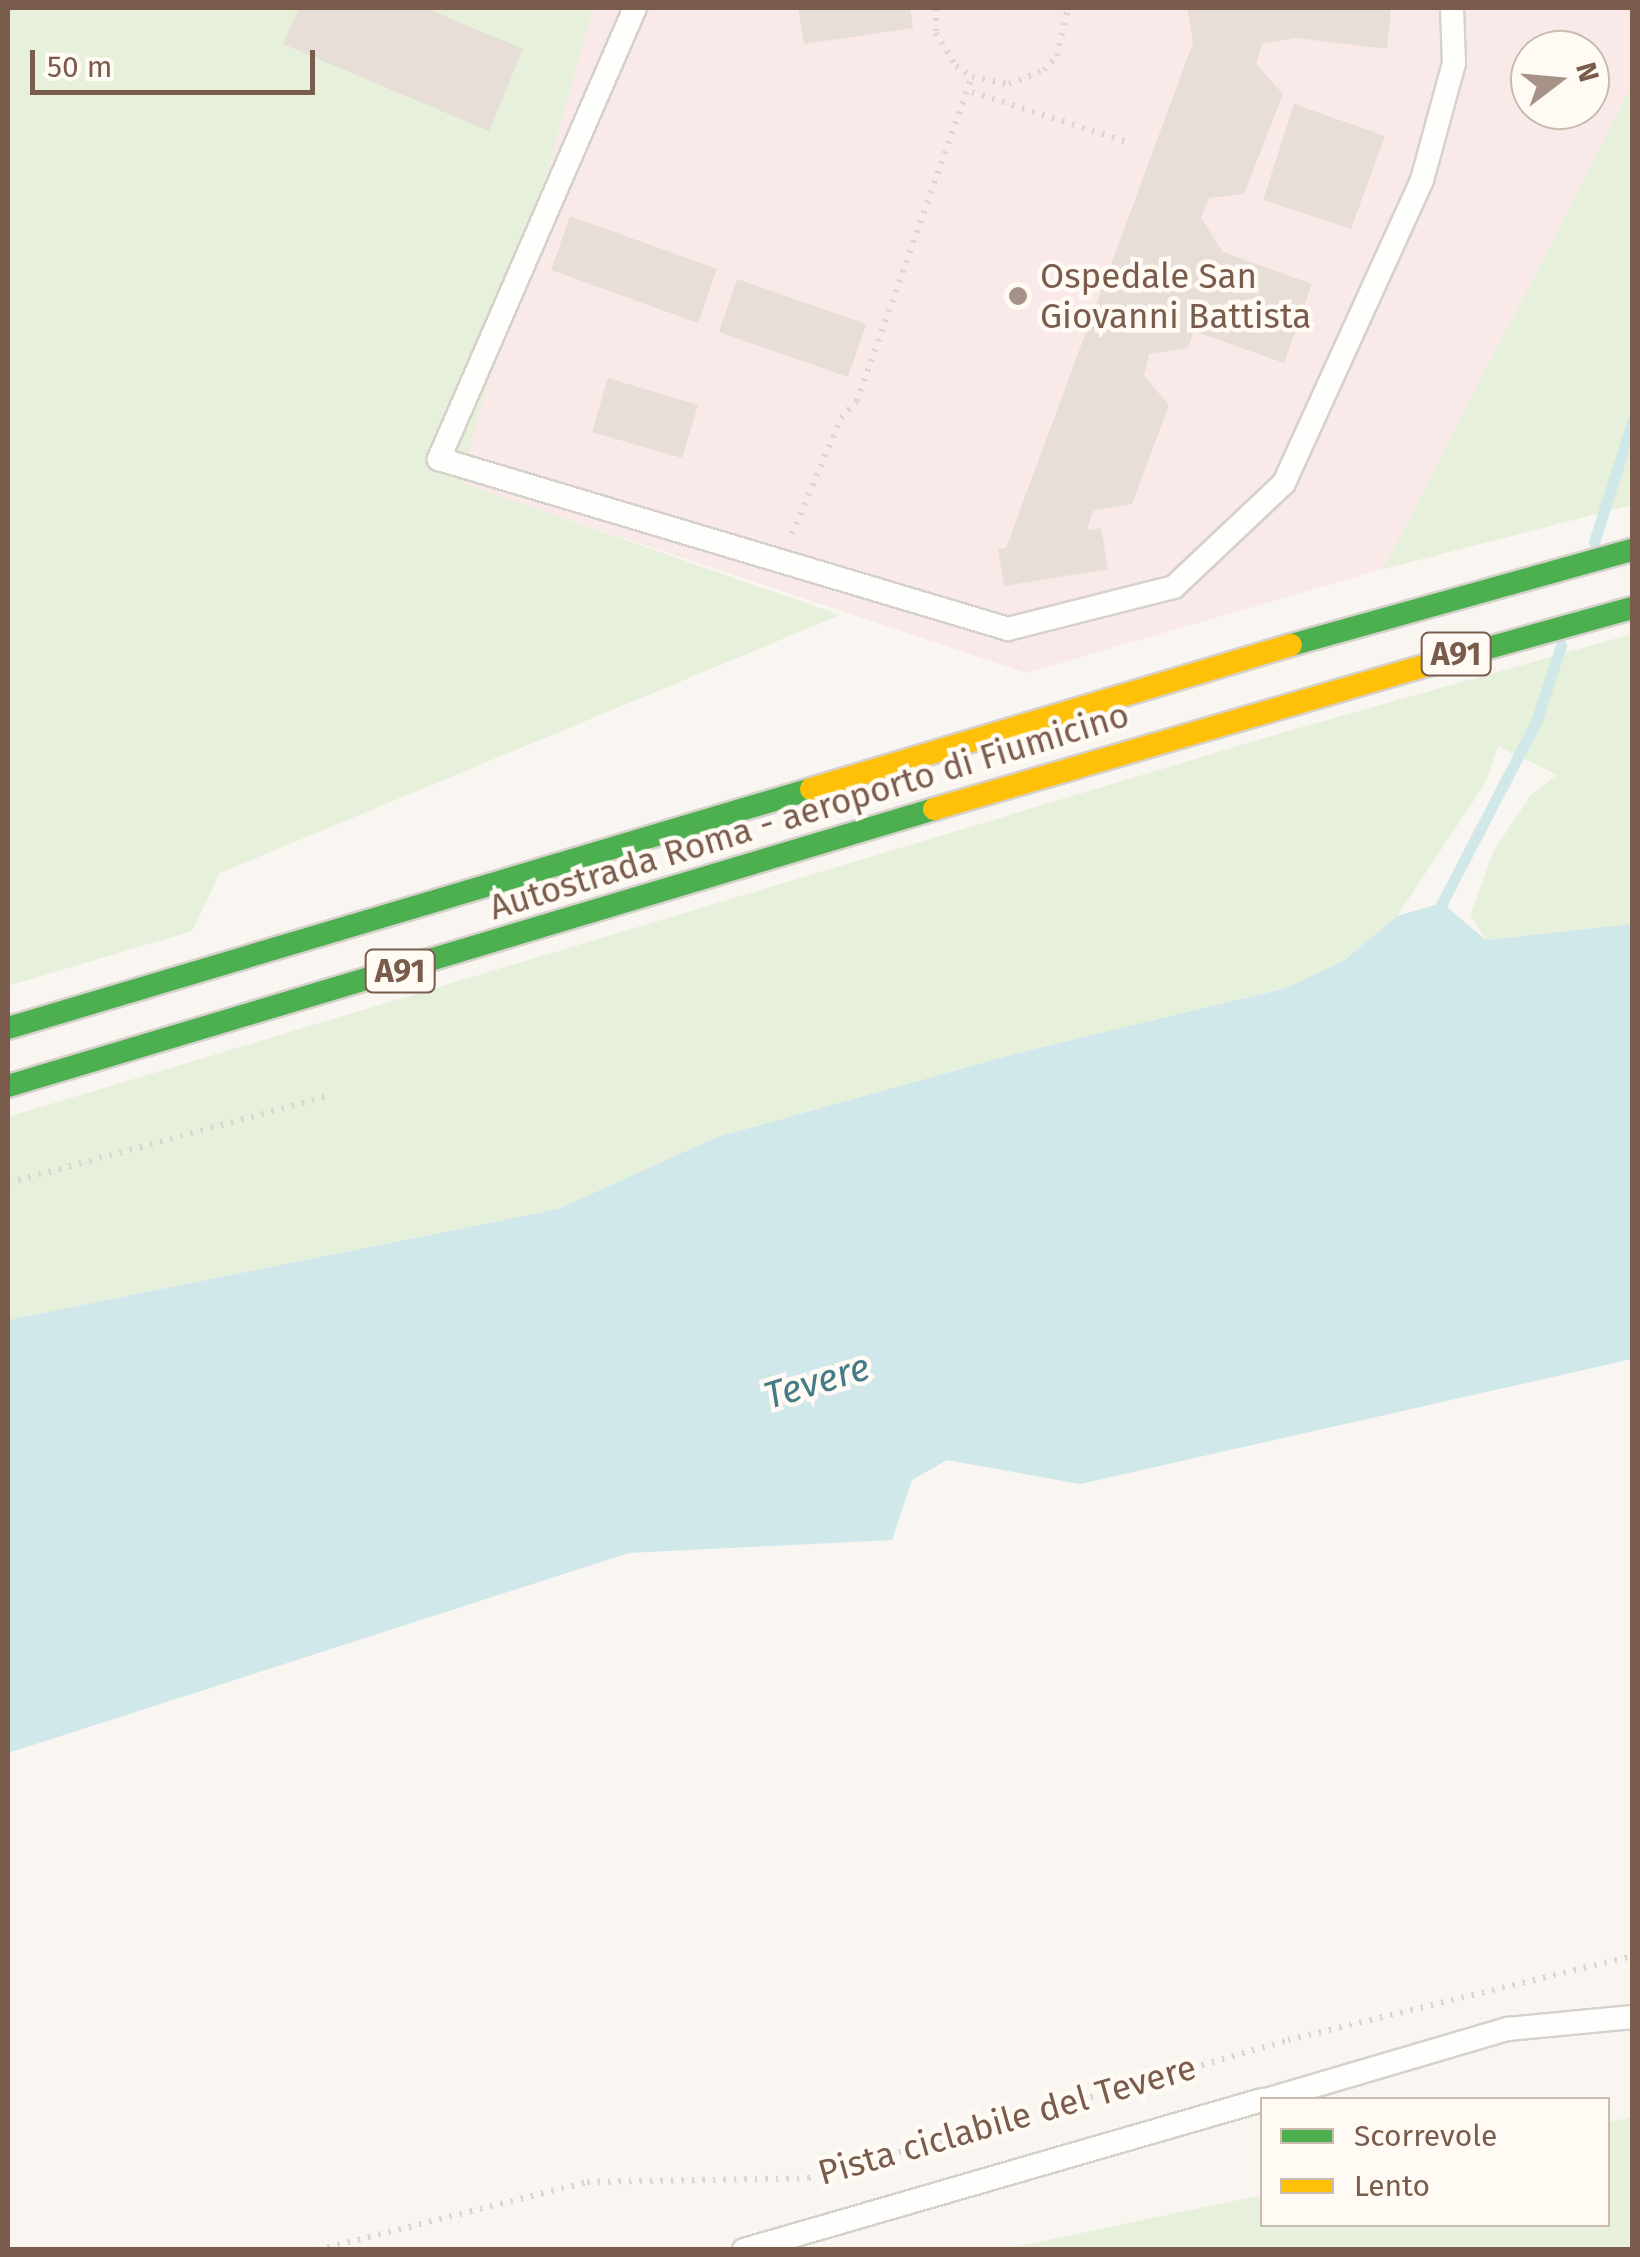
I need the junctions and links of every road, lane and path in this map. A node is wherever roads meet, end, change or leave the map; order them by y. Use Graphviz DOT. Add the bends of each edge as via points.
graph roads {
  1 [pos="634,8"];
  2 [pos="936,8"];
  3 [pos="1068,8"];
  4 [pos="1452,8"];
  5 [pos="972,77"];
  6 [pos="972,92"];
  7 [pos="1125,141"];
  8 [pos="1632,550"];
  9 [pos="780,561"];
  10 [pos="1632,608"];
  11 [pos="8,1028"];
  12 [pos="8,1086"];
  13 [pos="328,1096"];
  14 [pos="8,1182"];
  15 [pos="1632,1956"];
  16 [pos="1632,2017"];
  17 [pos="1274,2097"];
  18 [pos="1260,2101"];
  19 [pos="316,2250"];
  20 [pos="744,2250"];
  1 -- 9 [label="lane" via="439,459"];
  2 -- 5 [label="path" via="944,51"];
  3 -- 5 [label="path" via="1066,38 1044,70 1008,84"];
  4 -- 9 [label="lane" via="1454,63 1422,180 1316,424 1284,483 1174,588 1008,629"];
  5 -- 6 [label="path"];
  6 -- 7 [label="path"];
  6 -- 9 [label="path" via="856,401 841,418"];
  8 -- 11 [label="highway, Autostrada Roma - aeroporto di Fiumicino / A91" via="1450,598"];
  10 -- 12 [label="highway, Autostrada Roma - aeroporto di Fiumicino / A91" via="1280,705"];
  13 -- 14 [label="path"];
  15 -- 19 [label="path, Pista ciclabile del Tevere" via="1288,2040 808,2178 586,2182"];
  16 -- 17 [label="lane" via="1508,2029"];
  18 -- 20 [label="lane"];
}
